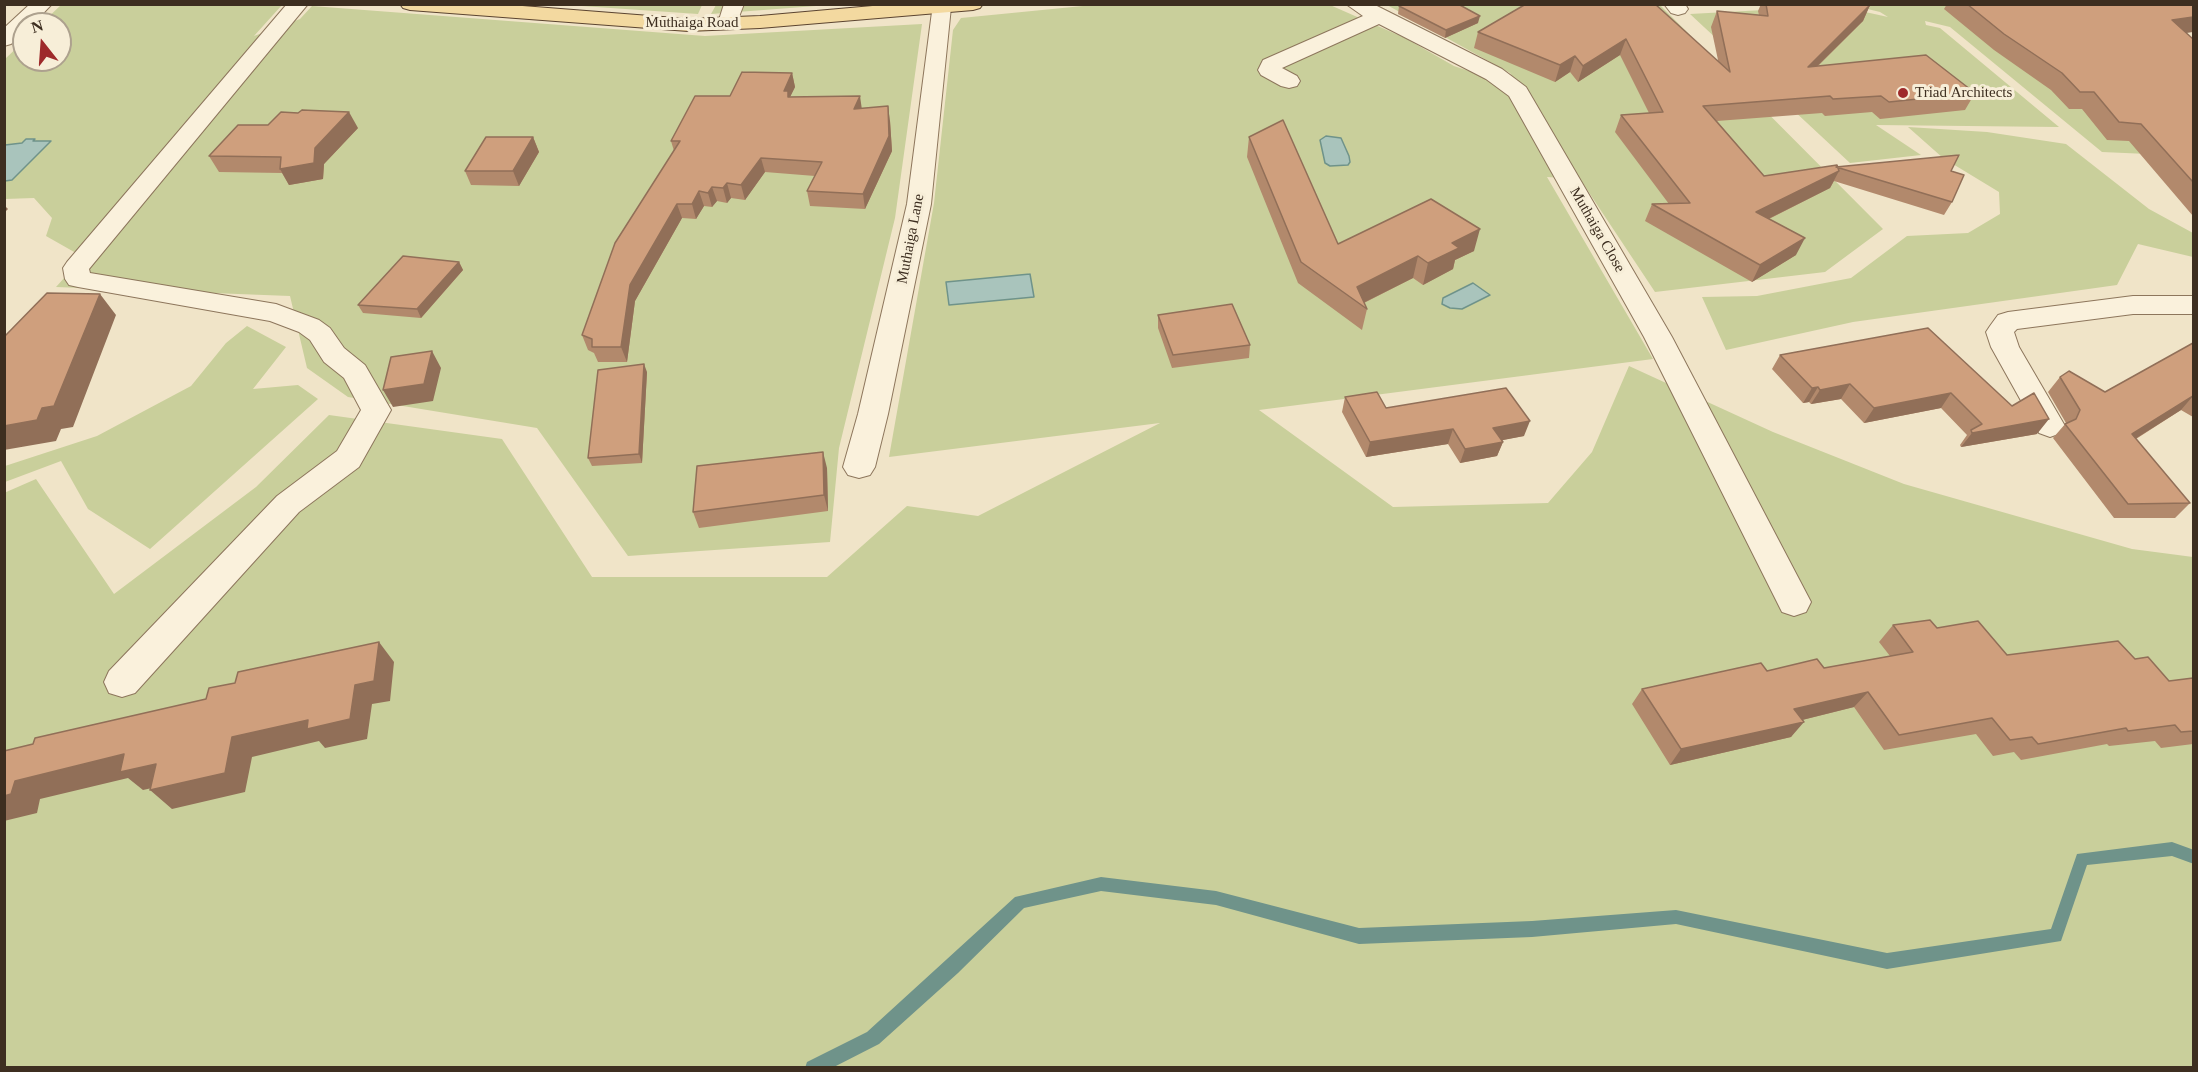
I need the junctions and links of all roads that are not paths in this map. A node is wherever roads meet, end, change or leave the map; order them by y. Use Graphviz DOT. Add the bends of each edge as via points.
graph roads {
  1 [pos="42,4"];
  2 [pos="298,4"];
  3 [pos="410,4"];
  4 [pos="973,4"];
  5 [pos="1356,4"];
  6 [pos="941,7"];
  7 [pos="731,14"];
  8 [pos="1379,16"];
  9 [pos="4,40"];
  10 [pos="1289,81"];
  11 [pos="2193,304"];
  12 [pos="2050,426"];
  13 [pos="859,467"];
  14 [pos="1794,602"];
  15 [pos="122,682"];
  1 -- 9 [label="street"];
  2 -- 15 [label="street" via="76,268 78,279 276,313 309,326 355,372 376,410 348,459 288,504"];
  3 -- 7 [label="main road, Muthaiga Road" via="688,25"];
  4 -- 6 [label="main road, Muthaiga Road"];
  5 -- 8 [label="street, Muthaiga Close"];
  6 -- 7 [label="main road, Muthaiga Road"];
  6 -- 13 [label="street, Muthaiga Lane" via="919,204"];
  8 -- 10 [label="street" via="1271,65 1269,70"];
  8 -- 14 [label="street, Muthaiga Close" via="1494,74 1518,92 1658,336"];
  11 -- 12 [label="street" via="2133,305 2008,321 2000,332 2005,346"];
}
